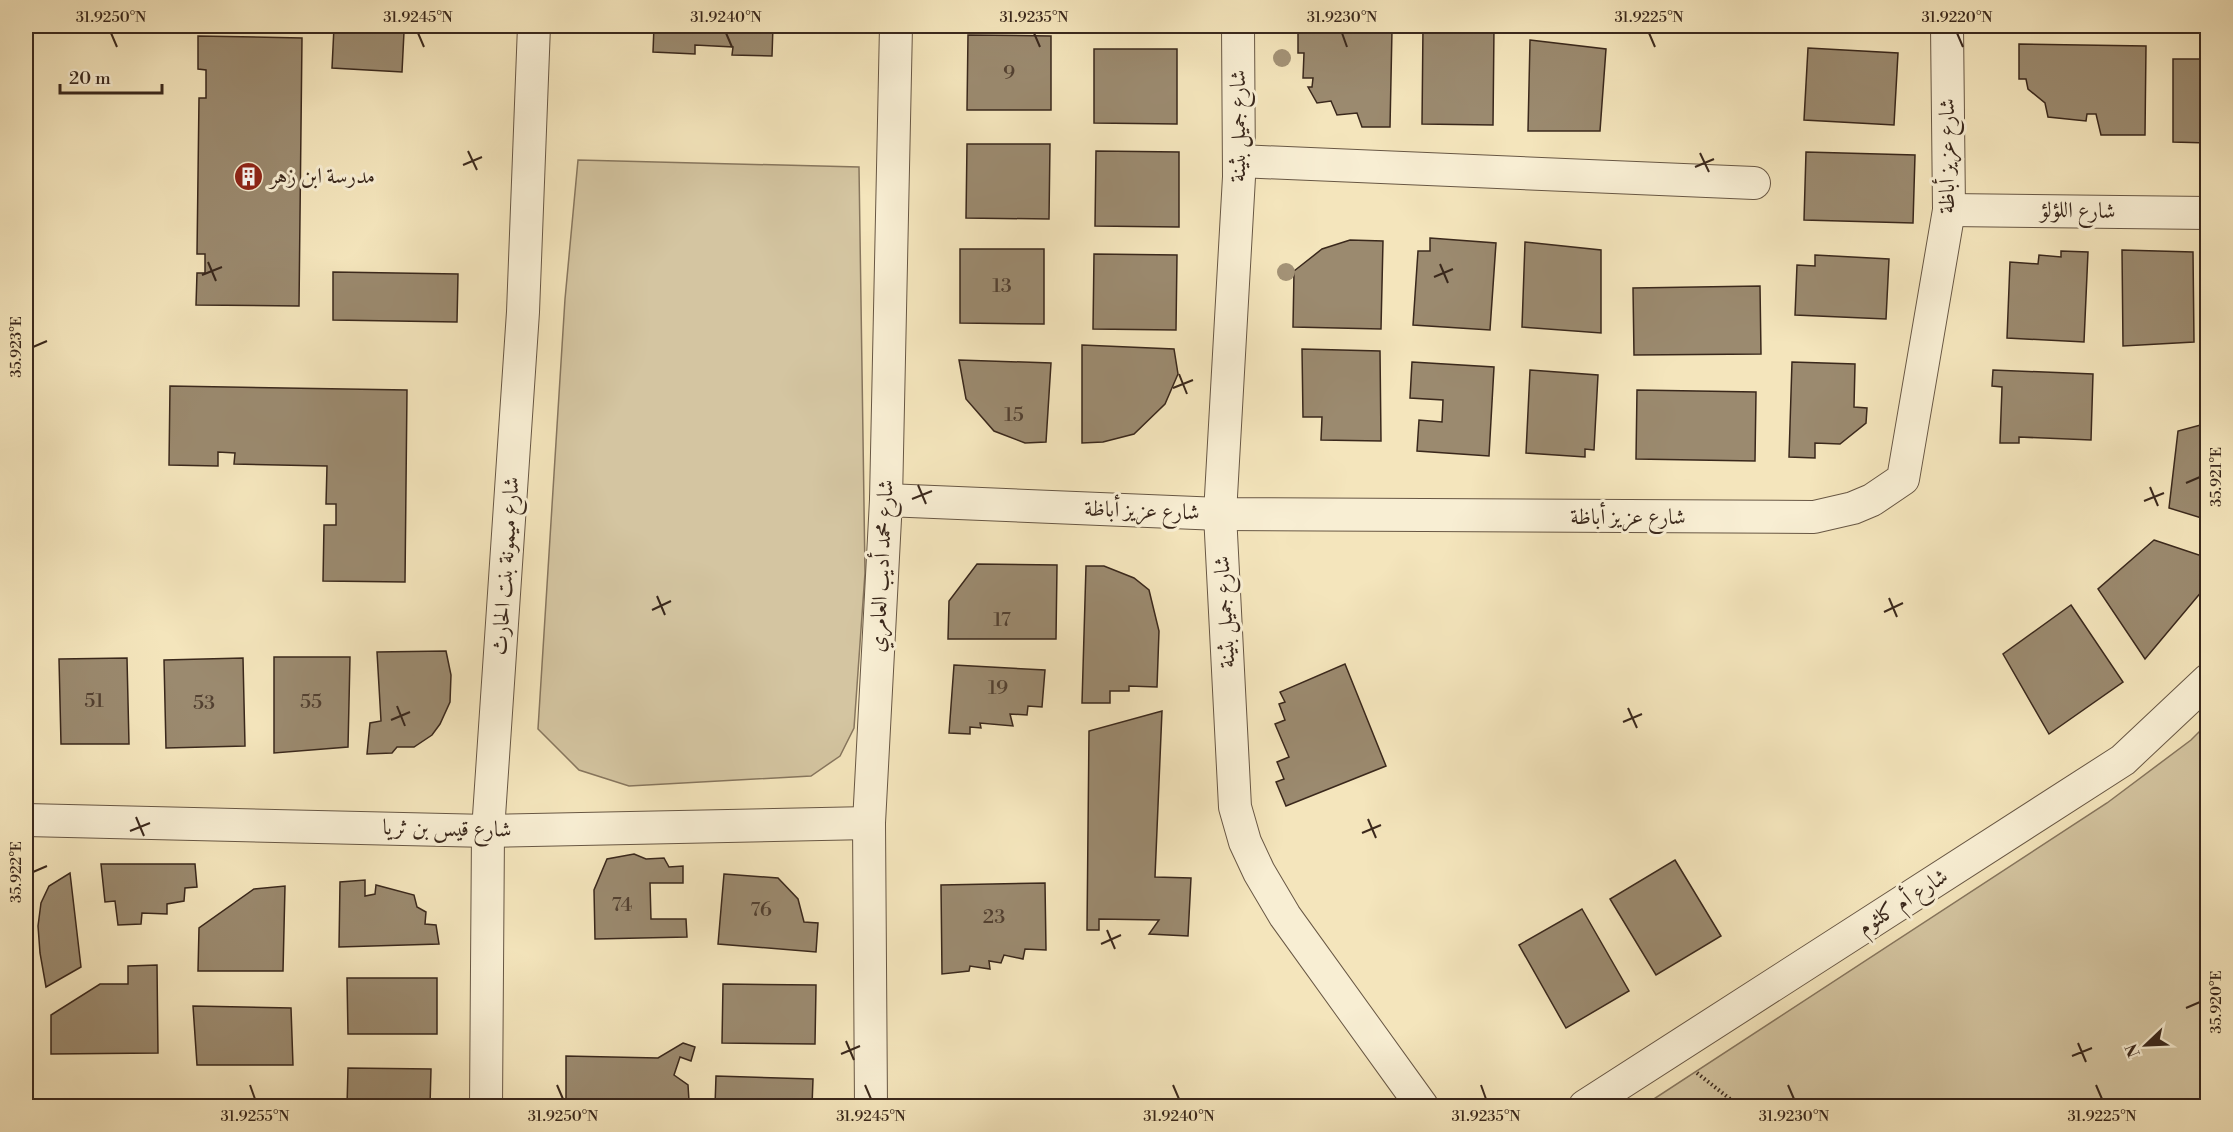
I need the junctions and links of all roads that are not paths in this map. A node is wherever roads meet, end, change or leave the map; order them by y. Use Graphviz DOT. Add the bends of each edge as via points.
graph roads {
  1 [pos="534,26"];
  2 [pos="896,26"];
  3 [pos="1238,26"];
  4 [pos="1947,26"];
  5 [pos="1239,161"];
  6 [pos="1754,183"];
  7 [pos="1949,210"];
  8 [pos="2208,213"];
  9 [pos="886,500"];
  10 [pos="1220,514"];
  11 [pos="2208,680"];
  12 [pos="26,820"];
  13 [pos="869,823"];
  14 [pos="488,831"];
  15 [pos="486,1107"];
  16 [pos="871,1107"];
  17 [pos="1422,1107"];
  18 [pos="1585,1107"];
  1 -- 14 [label="street, شارع ميمونة بنت الحارث" via="523,312"];
  2 -- 9 [label="street, شارع محمد أديب العامري"];
  3 -- 5 [label="street, شارع جميل بثينة"];
  4 -- 7 [label="street, شارع عزيز أباظة"];
  5 -- 6 [label="street"];
  5 -- 10 [label="street, شارع جميل بثينة"];
  7 -- 8 [label="street, شارع اللؤلؤ"];
  7 -- 10 [label="street, شارع عزيز أباظة" via="1903,479 1853,508 1814,517"];
  9 -- 10 [label="street, شارع عزيز أباظة"];
  9 -- 13 [label="street, شارع محمد أديب العامري"];
  10 -- 17 [label="street, شارع جميل بثينة" via="1235,807 1245,842 1285,916"];
  11 -- 18 [label="street, شارع أم كلثوم" via="2123,760"];
  12 -- 14 [label="street, شارع قيس بن ثريا"];
  13 -- 14 [label="street, شارع قيس بن ثريا"];
  13 -- 16 [label="street, شارع محمد أديب العامري"];
  14 -- 15 [label="street, شارع ميمونة بنت الحارث"];
}
